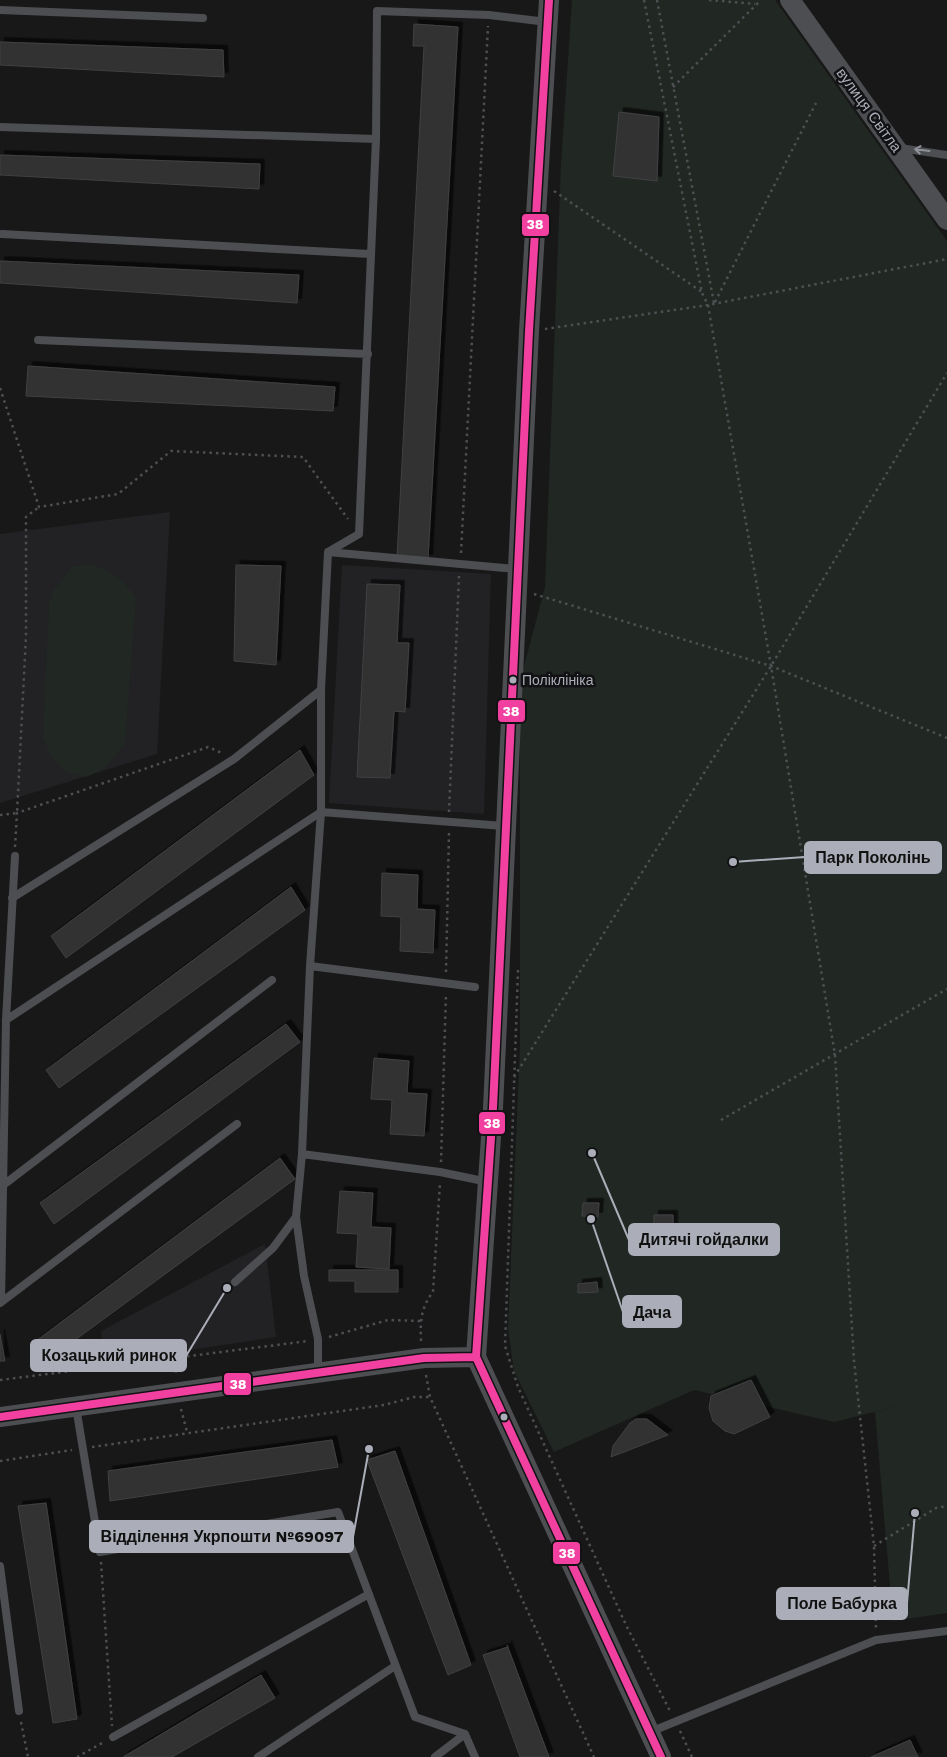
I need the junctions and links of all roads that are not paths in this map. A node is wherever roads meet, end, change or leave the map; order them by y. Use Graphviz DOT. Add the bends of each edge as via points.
graph roads {
  1 [pos="550,0"];
  2 [pos="790,0"];
  3 [pos="0,10"];
  4 [pos="203,18"];
  5 [pos="547,22"];
  6 [pos="0,127"];
  7 [pos="376,140"];
  8 [pos="897,148"];
  9 [pos="947,154"];
  10 [pos="947,220"];
  11 [pos="2,234"];
  12 [pos="370,254"];
  13 [pos="38,340"];
  14 [pos="368,354"];
  15 [pos="328,552"];
  16 [pos="516,569"];
  17 [pos="321,690"];
  18 [pos="321,812"];
  19 [pos="506,826"];
  20 [pos="14,856"];
  21 [pos="12,898"];
  22 [pos="310,966"];
  23 [pos="272,980"];
  24 [pos="475,987"];
  25 [pos="6,1020"];
  26 [pos="237,1124"];
  27 [pos="302,1154"];
  28 [pos="488,1182"];
  29 [pos="2,1186"];
  30 [pos="296,1217"];
  31 [pos="235,1282"];
  32 [pos="1,1302"];
  33 [pos="476,1357"];
  34 [pos="318,1373"];
  35 [pos="76,1407"];
  36 [pos="0,1417"];
  37 [pos="0,1566"];
  38 [pos="369,1594"];
  39 [pos="947,1631"];
  40 [pos="396,1666"];
  41 [pos="19,1711"];
  42 [pos="649,1732"];
  43 [pos="465,1734"];
  44 [pos="113,1737"];
  45 [pos="258,1757"];
  46 [pos="435,1757"];
  47 [pos="475,1757"];
  48 [pos="661,1757"];
  1 -- 5 [label="street"];
  2 -- 8 [label="street, вулиця Світла"];
  3 -- 4 [label="lane"];
  5 -- 7 [label="lane" via="377,11"];
  5 -- 16 [label="street" via="541,333"];
  6 -- 7 [label="lane"];
  7 -- 12 [label="lane"];
  9 -- 8 [label="lane, one-way"];
  8 -- 10 [label="street, вулиця Світла"];
  11 -- 12 [label="lane"];
  12 -- 14 [label="lane"];
  13 -- 14 [label="lane"];
  14 -- 15 [label="lane" via="359,534"];
  15 -- 16 [label="lane"];
  15 -- 17 [label="lane"];
  16 -- 19 [label="street"];
  17 -- 18 [label="lane"];
  17 -- 21 [label="lane" via="234,758"];
  18 -- 19 [label="lane"];
  18 -- 22 [label="lane"];
  18 -- 25 [label="lane"];
  19 -- 28 [label="street"];
  20 -- 21 [label="lane"];
  21 -- 25 [label="lane"];
  22 -- 24 [label="lane"];
  22 -- 27 [label="lane"];
  23 -- 29 [label="lane"];
  25 -- 29 [label="lane"];
  26 -- 32 [label="lane"];
  27 -- 28 [label="lane" via="440,1172"];
  27 -- 30 [label="lane"];
  28 -- 33 [label="street"];
  29 -- 32 [label="lane"];
  30 -- 31 [label="lane" via="274,1248"];
  30 -- 34 [label="lane" via="304,1276 318,1339"];
  33 -- 34 [label="street" via="424,1358"];
  33 -- 42 [label="street"];
  34 -- 35 [label="street"];
  35 -- 36 [label="street"];
  35 -- 38 [label="lane" via="100,1552 338,1512"];
  37 -- 41 [label="lane"];
  38 -- 40 [label="lane"];
  38 -- 44 [label="lane"];
  39 -- 42 [label="lane" via="876,1640"];
  40 -- 43 [label="lane" via="415,1717"];
  40 -- 45 [label="lane"];
  42 -- 48 [label="street"];
  43 -- 46 [label="lane"];
  43 -- 47 [label="lane"];
}
